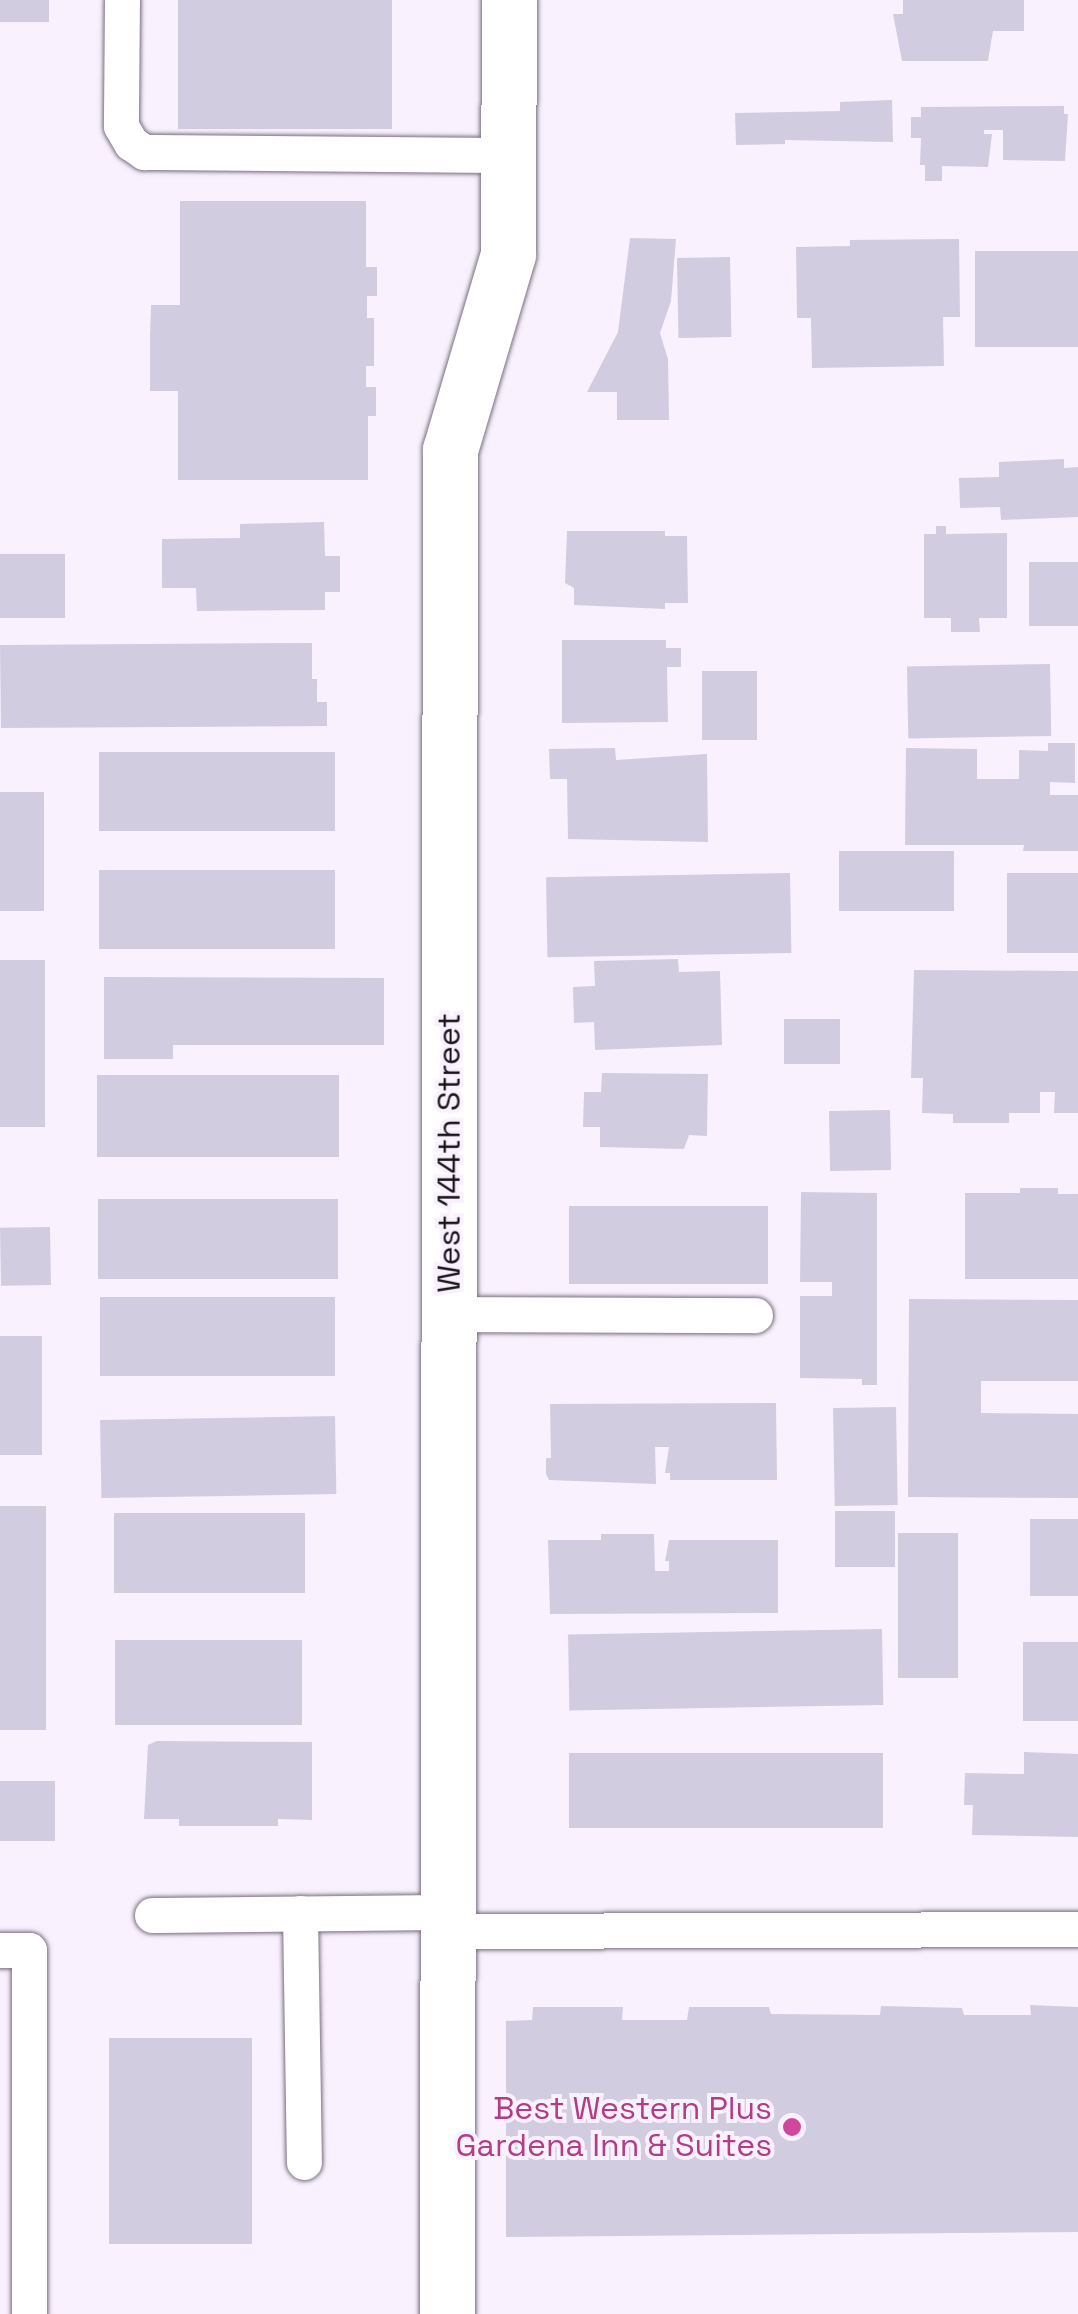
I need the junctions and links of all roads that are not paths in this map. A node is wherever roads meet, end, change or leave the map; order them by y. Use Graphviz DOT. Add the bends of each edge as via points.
graph roads {
  1 [pos="122,0"];
  2 [pos="509,0"];
  3 [pos="508,155"];
  4 [pos="448,1314"];
  5 [pos="755,1315"];
  6 [pos="300,1913"];
  7 [pos="152,1915"];
  8 [pos="447,1921"];
  9 [pos="1078,1929"];
  10 [pos="0,1950"];
  11 [pos="14,2068"];
  12 [pos="304,2162"];
  13 [pos="14,2210"];
  14 [pos="29,2314"];
  15 [pos="446,2314"];
  1 -- 3 [label="lane" via="121,126 144,152"];
  2 -- 3 [label="street, West 144th Street"];
  3 -- 4 [label="street, West 144th Street" via="508,254 450,450"];
  4 -- 5 [label="lane"];
  4 -- 8 [label="street, West 144th Street"];
  6 -- 7 [label="lane"];
  6 -- 8 [label="lane"];
  6 -- 12 [label="lane"];
  8 -- 9 [label="lane"];
  8 -- 15 [label="street, West 144th Street"];
  10 -- 11 [label="lane" via="29,1950"];
  11 -- 13 [label="lane"];
  13 -- 14 [label="lane"];
}
